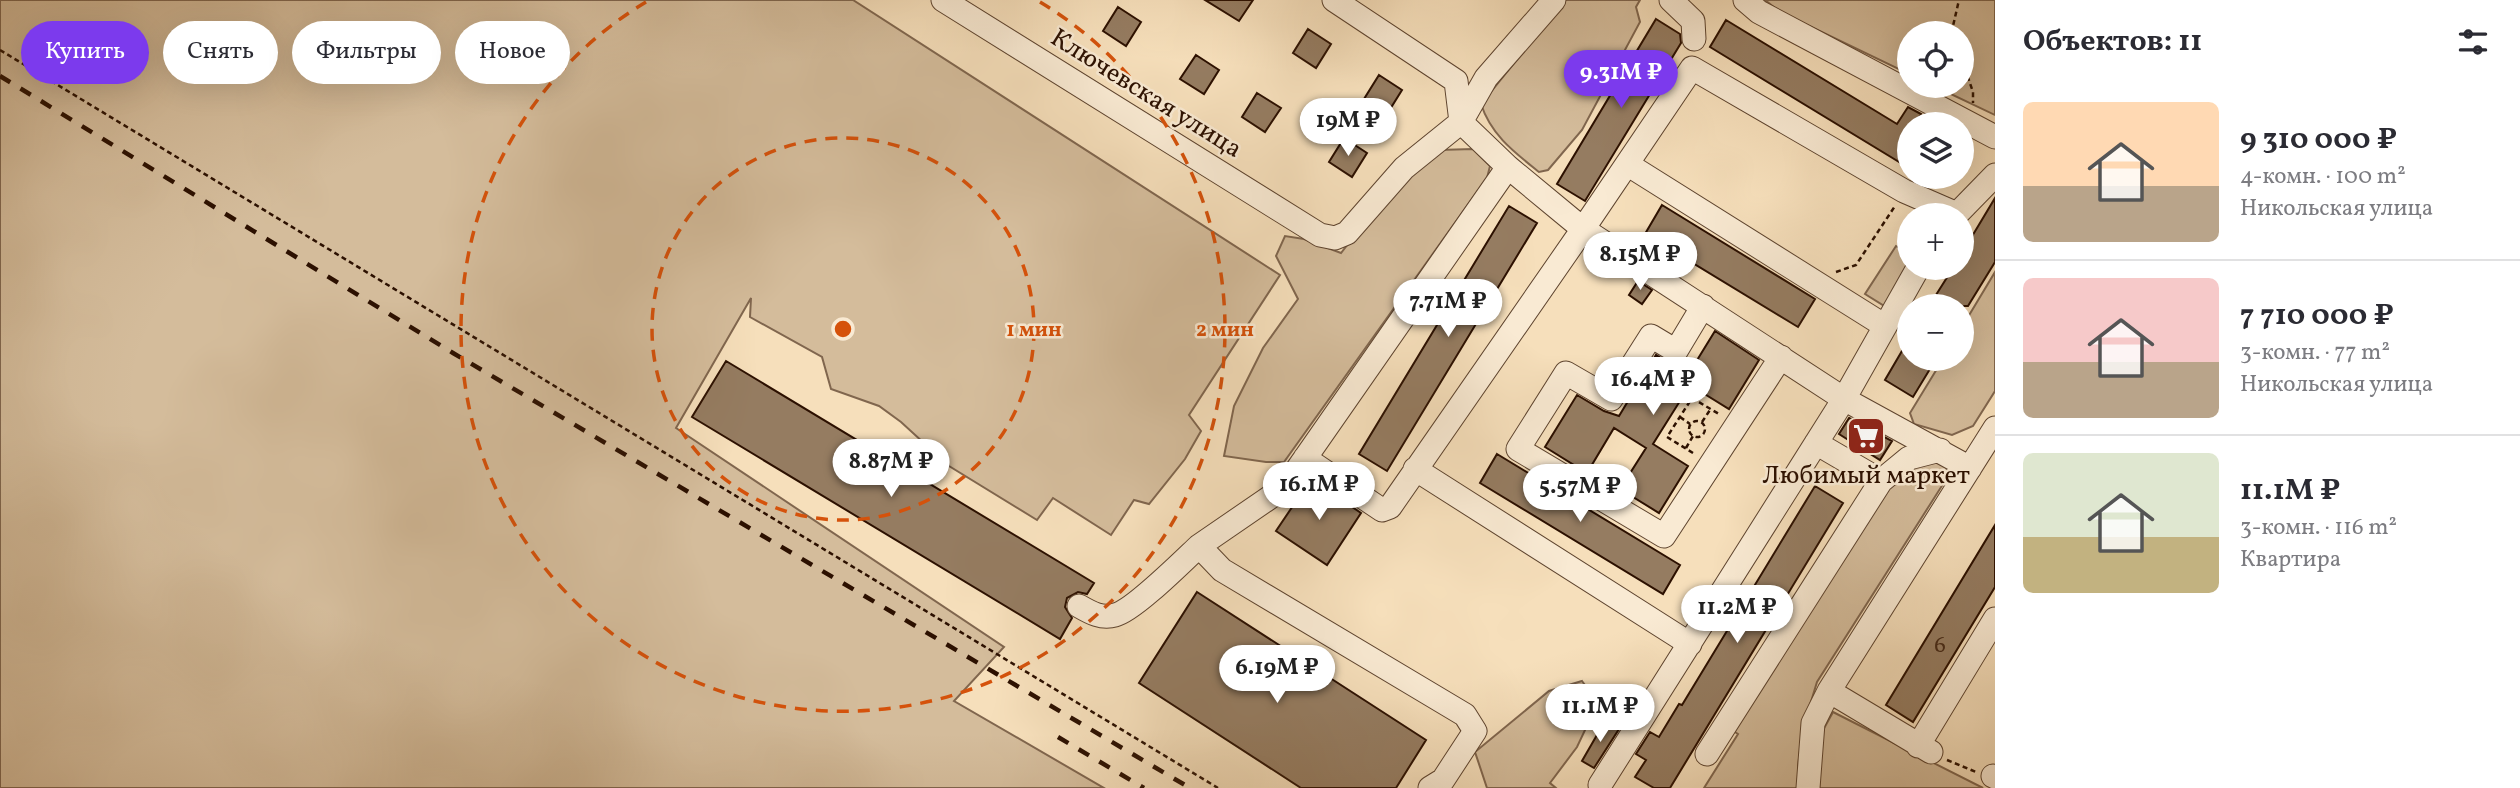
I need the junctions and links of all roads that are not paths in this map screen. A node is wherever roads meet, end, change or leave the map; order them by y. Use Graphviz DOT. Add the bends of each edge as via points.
graph roads {
  1 [pos="943,0"];
  2 [pos="1334,0"];
  3 [pos="1554,0"];
  4 [pos="1671,0"];
  5 [pos="1745,0"];
  6 [pos="1694,39"];
  7 [pos="1461,122"];
  8 [pos="1995,137"];
  9 [pos="1627,164"];
  10 [pos="1508,167"];
  11 [pos="1995,175"];
  12 [pos="1930,203"];
  13 [pos="1968,203"];
  14 [pos="1583,229"];
  15 [pos="1911,280"];
  16 [pos="1703,306"];
  17 [pos="1885,326"];
  18 [pos="1781,358"];
  19 [pos="1844,398"];
  20 [pos="1995,428"];
  21 [pos="1816,443"];
  22 [pos="1940,450"];
  23 [pos="1305,458"];
  24 [pos="1970,468"];
  25 [pos="1415,469"];
  26 [pos="1881,481"];
  27 [pos="1199,546"];
  28 [pos="1079,606"];
  29 [pos="1995,619"];
  30 [pos="1690,644"];
  31 [pos="1829,691"];
  32 [pos="1707,754"];
  33 [pos="1600,785"];
  34 [pos="1430,788"];
  35 [pos="1808,788"];
  1 -- 7 [label="street, Ключевская улица" via="1320,235 1335,238 1347,233 1404,168"];
  2 -- 7 [label="street" via="1456,81"];
  3 -- 7 [label="street" via="1486,78"];
  4 -- 6 [label="street" via="1693,21"];
  5 -- 8 [label="street" via="1759,12"];
  7 -- 10 [label="street"];
  9 -- 12 [label="street" via="1692,68"];
  9 -- 14 [label="street"];
  9 -- 17 [label="street"];
  10 -- 14 [label="street"];
  10 -- 23 [label="street"];
  11 -- 13 [label="street"];
  14 -- 16 [label="street"];
  14 -- 25 [label="street"];
  15 -- 17 [label="street"];
  16 -- 18 [label="street"];
  16 -- 18 [label="street" via="1676,351 1651,336 1611,399 1566,373 1518,449 1664,536"];
  17 -- 19 [label="street"];
  18 -- 19 [label="street"];
  19 -- 21 [label="street"];
  19 -- 22 [label="street"];
  20 -- 24 [label="street"];
  21 -- 26 [label="street"];
  21 -- 30 [label="street"];
  22 -- 24 [label="street"];
  22 -- 26 [label="street" via="1909,458"];
  23 -- 25 [label="street" via="1382,510 1390,507"];
  23 -- 27 [label="street" via="1285,487"];
  24 -- 31 [label="street"];
  25 -- 30 [label="street"];
  26 -- 32 [label="street"];
  27 -- 28 [label="street" via="1116,615 1096,616"];
  27 -- 34 [label="street" via="1222,570 1465,715 1475,731 1443,779"];
  29 -- 31 [label="street" via="1925,749"];
  30 -- 33 [label="street"];
  31 -- 35 [label="street" via="1813,723"];
}
